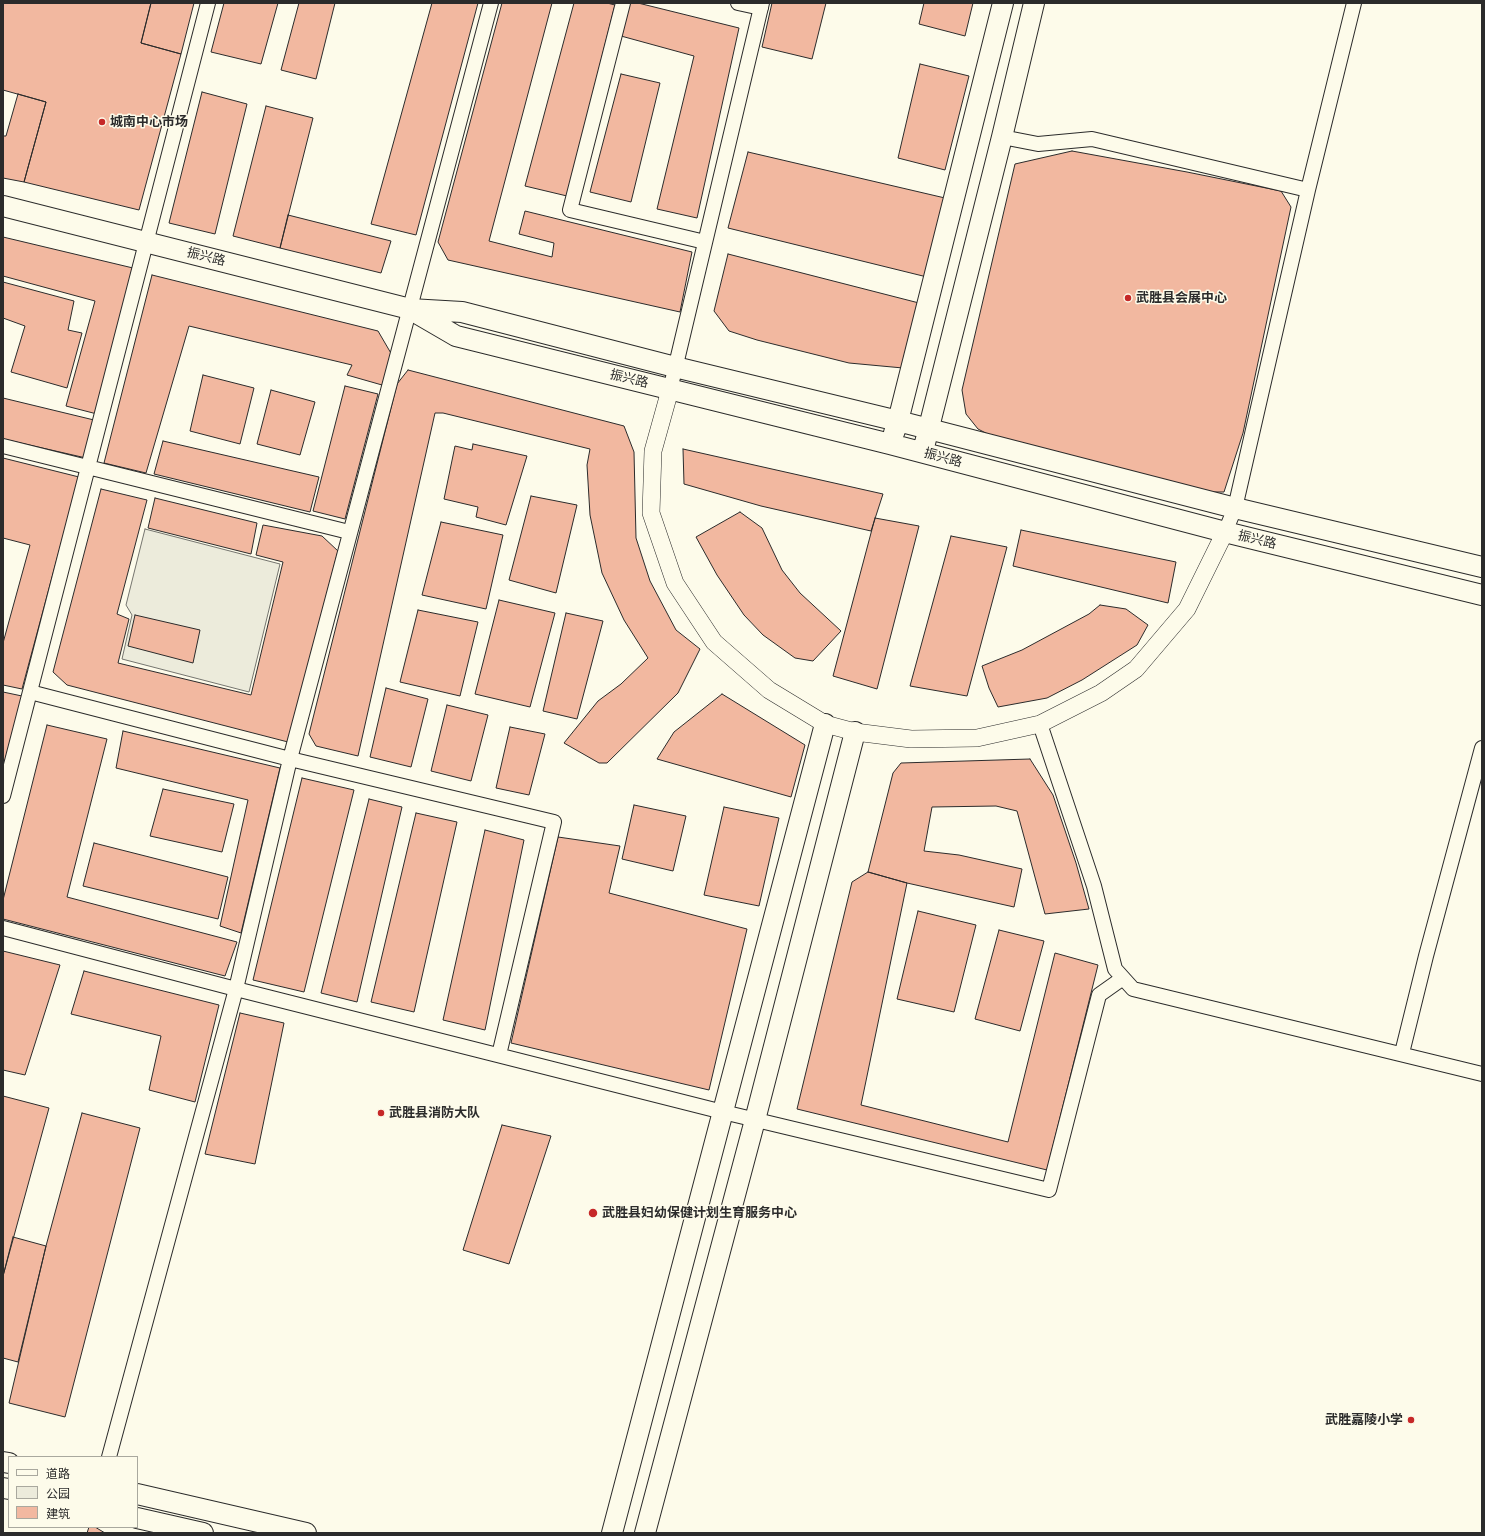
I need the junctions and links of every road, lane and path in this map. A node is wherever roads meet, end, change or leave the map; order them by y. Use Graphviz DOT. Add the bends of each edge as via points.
graph roads {
  1 [pos="208,3"];
  2 [pos="491,3"];
  3 [pos="623,3"];
  4 [pos="738,3"];
  5 [pos="1003,3"];
  6 [pos="1034,3"];
  7 [pos="1354,3"];
  8 [pos="761,6"];
  9 [pos="1002,137"];
  10 [pos="1308,190"];
  11 [pos="3,206"];
  12 [pos="146,242"];
  13 [pos="705,242"];
  14 [pos="410,309"];
  15 [pos="675,367"];
  16 [pos="670,390"];
  17 [pos="898,421"];
  18 [pos="929,430"];
  19 [pos="890,444"];
  20 [pos="3,446"];
  21 [pos="923,453"];
  22 [pos="88,467"];
  23 [pos="1235,508"];
  24 [pos="349,532"];
  25 [pos="1225,532"];
  26 [pos="1482,567"];
  27 [pos="1482,595"];
  28 [pos="30,692"];
  29 [pos="825,724"];
  30 [pos="1040,724"];
  31 [pos="855,732"];
  32 [pos="1482,748"];
  33 [pos="290,759"];
  34 [pos="3,796"];
  35 [pos="3,928"];
  36 [pos="1123,978"];
  37 [pos="236,989"];
  38 [pos="1402,1054"];
  39 [pos="499,1055"];
  40 [pos="1482,1074"];
  41 [pos="723,1112"];
  42 [pos="755,1120"];
  43 [pos="109,1456"];
  44 [pos="138,1494"];
  45 [pos="138,1518"];
  46 [pos="203,1533"];
  47 [pos="306,1533"];
  48 [pos="612,1533"];
  49 [pos="645,1533"];
  1 -- 12 [label="street"];
  2 -- 14 [label="street"];
  3 -- 13 [label="street" via="570,210"];
  4 -- 8 [label="street"];
  5 -- 17 [label="main road"];
  6 -- 9 [label="main road"];
  7 -- 10 [label="street"];
  8 -- 13 [label="street"];
  9 -- 10 [label="street" via="1038,144 1092,139"];
  9 -- 18 [label="main road"];
  10 -- 23 [label="street"];
  11 -- 12 [label="main road, 振兴路"];
  12 -- 14 [label="main road, 振兴路"];
  12 -- 22 [label="street"];
  13 -- 15 [label="street"];
  14 -- 15 [label="main road, 振兴路" via="462,312"];
  14 -- 16 [label="main road, 振兴路" via="456,336"];
  14 -- 24 [label="street"];
  15 -- 16 [label="street"];
  15 -- 17 [label="main road, 振兴路"];
  16 -- 19 [label="main road, 振兴路"];
  16 -- 29 [label="street" via="653,451 651,512 676,582 714,642 769,690"];
  17 -- 18 [label="main road, 振兴路"];
  17 -- 19 [label="main road"];
  18 -- 21 [label="main road"];
  18 -- 23 [label="main road, 振兴路"];
  19 -- 21 [label="main road, 振兴路"];
  20 -- 22 [label="street"];
  21 -- 25 [label="main road, 振兴路"];
  22 -- 24 [label="street"];
  22 -- 28 [label="street"];
  23 -- 25 [label="street"];
  23 -- 26 [label="main road, 振兴路"];
  24 -- 33 [label="street"];
  25 -- 27 [label="main road, 振兴路"];
  25 -- 30 [label="street" via="1187,609 1136,669 1101,693"];
  28 -- 33 [label="street"];
  28 -- 34 [label="street"];
  29 -- 31 [label="street"];
  29 -- 41 [label="main road"];
  30 -- 31 [label="street" via="977,738 911,739"];
  30 -- 36 [label="street" via="1094,886 1115,969"];
  31 -- 42 [label="main road"];
  32 -- 38 [label="street"];
  33 -- 37 [label="street"];
  33 -- 39 [label="street" via="554,822"];
  35 -- 37 [label="street"];
  36 -- 38 [label="street" via="1133,989"];
  36 -- 42 [label="street" via="1099,994 1049,1190"];
  37 -- 39 [label="street"];
  37 -- 43 [label="street"];
  38 -- 40 [label="street"];
  39 -- 41 [label="street"];
  41 -- 42 [label="street"];
  41 -- 48 [label="main road"];
  42 -- 49 [label="main road"];
  44 -- 47 [label="main road"];
  45 -- 46 [label="main road"];
}
